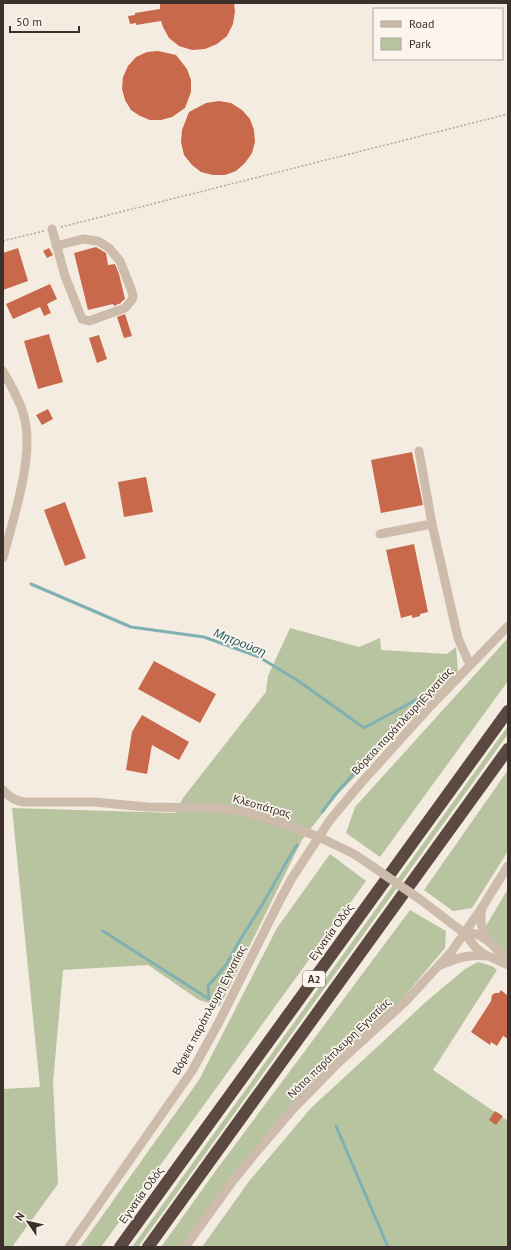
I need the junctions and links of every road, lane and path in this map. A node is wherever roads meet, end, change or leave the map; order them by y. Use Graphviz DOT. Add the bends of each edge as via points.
graph roads {
  1 [pos="508,114"];
  2 [pos="52,229"];
  3 [pos="3,241"];
  4 [pos="56,246"];
  5 [pos="3,371"];
  6 [pos="419,452"];
  7 [pos="432,524"];
  8 [pos="380,534"];
  9 [pos="3,558"];
  10 [pos="508,626"];
  11 [pos="470,665"];
  12 [pos="508,711"];
  13 [pos="508,749"];
  14 [pos="4,793"];
  15 [pos="319,837"];
  16 [pos="508,866"];
  17 [pos="483,906"];
  18 [pos="464,933"];
  19 [pos="488,940"];
  20 [pos="488,956"];
  21 [pos="508,963"];
  22 [pos="438,967"];
  23 [pos="69,1247"];
  24 [pos="120,1247"];
  25 [pos="148,1247"];
  26 [pos="185,1247"];
  1 -- 2 [label="path"];
  2 -- 3 [label="path"];
  2 -- 4 [label="street"];
  4 -- 4 [label="street" via="82,319 97,319 130,304 133,296 131,289 120,261 109,248 98,241 83,239"];
  5 -- 9 [label="street" via="24,414 27,433 22,482"];
  6 -- 7 [label="street"];
  7 -- 8 [label="street"];
  7 -- 11 [label="street" via="458,638"];
  10 -- 11 [label="street, Βόρεια παράπλευρηΕγνατίας"];
  11 -- 15 [label="street, Βόρεια παράπλευρηΕγνατίας" via="361,783"];
  12 -- 24 [label="highway, Εγνατία Οδός / Α2"];
  13 -- 25 [label="highway, Α2"];
  14 -- 15 [label="street, Κλεοπάτρας" via="24,802 230,809 273,820"];
  15 -- 18 [label="street, Κλεοπάτρας, bridge" via="369,864"];
  15 -- 23 [label="street, Βόρεια παράπλευρη Εγνατίας" via="280,900 192,1071"];
  16 -- 17 [label="street, Νότια παράπλευρη Εγνατίας"];
  17 -- 18 [label="street, Νότια παράπλευρη Εγνατίας"];
  17 -- 19 [label="street" via="481,924"];
  18 -- 19 [label="street" via="471,932"];
  18 -- 20 [label="street" via="476,948"];
  18 -- 22 [label="street, Νότια παράπλευρη Εγνατίας"];
  19 -- 21 [label="street"];
  20 -- 21 [label="street"];
  20 -- 22 [label="street" via="462,957"];
  22 -- 26 [label="street, Νότια παράπλευρη Εγνατίας" via="292,1110 232,1182"];
}
